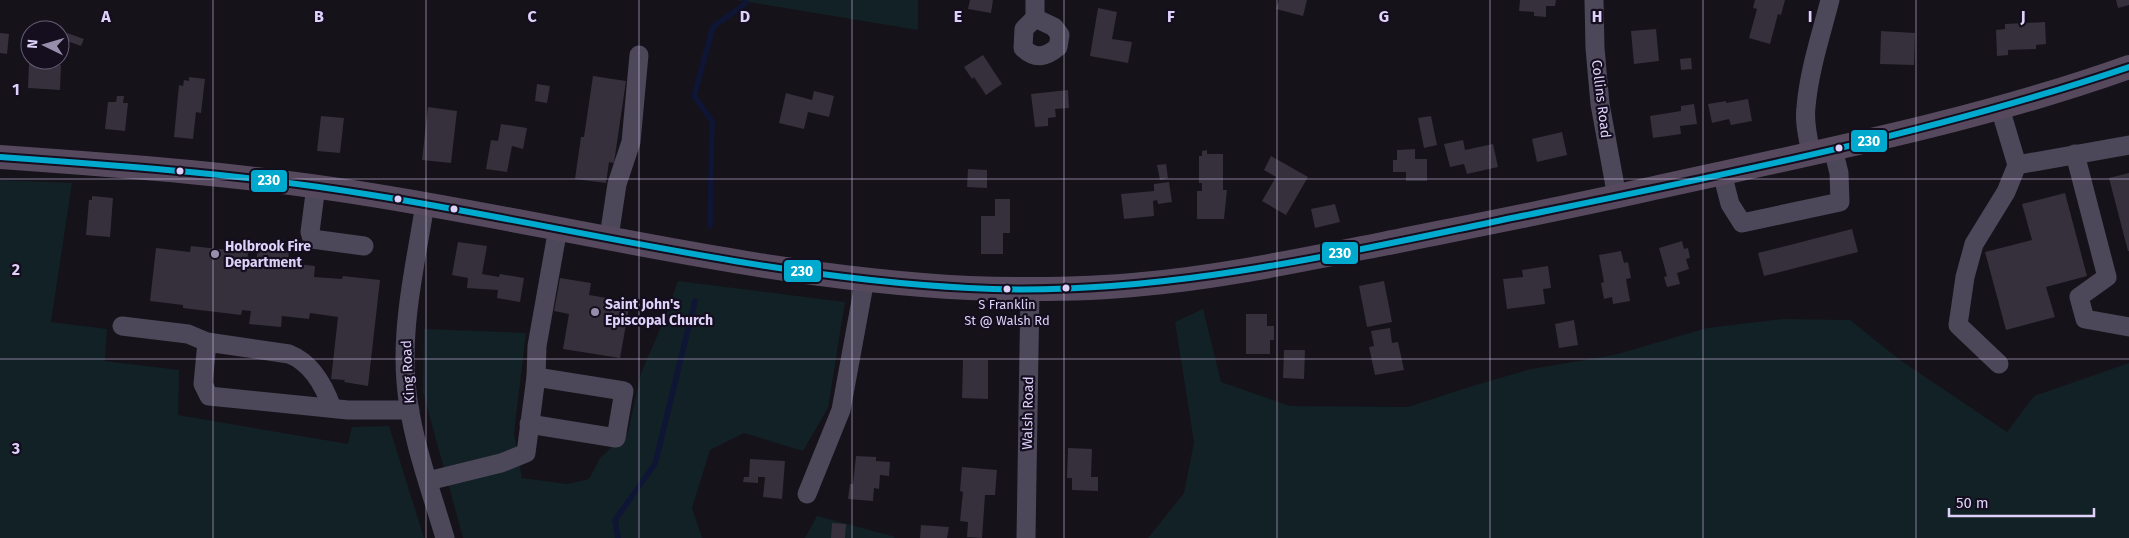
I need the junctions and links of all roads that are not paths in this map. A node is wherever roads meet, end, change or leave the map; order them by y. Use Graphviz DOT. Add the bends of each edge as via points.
graph roads {
  1 [pos="1594,0"];
  2 [pos="1830,0"];
  3 [pos="639,55"];
  4 [pos="2129,67"];
  5 [pos="2000,108"];
  6 [pos="2129,145"];
  7 [pos="1822,151"];
  8 [pos="2076,154"];
  9 [pos="0,157"];
  10 [pos="2017,165"];
  11 [pos="1722,173"];
  12 [pos="316,186"];
  13 [pos="1617,197"];
  14 [pos="425,204"];
  15 [pos="558,228"];
  16 [pos="609,238"];
  17 [pos="364,246"];
  18 [pos="865,279"];
  19 [pos="1030,289"];
  20 [pos="122,326"];
  21 [pos="2129,327"];
  22 [pos="207,342"];
  23 [pos="1999,364"];
  24 [pos="536,376"];
  25 [pos="332,408"];
  26 [pos="410,410"];
  27 [pos="529,424"];
  28 [pos="428,481"];
  29 [pos="807,494"];
  30 [pos="445,538"];
  31 [pos="1026,538"];
  1 -- 13 [label="street, Collins Road" via="1600,104"];
  2 -- 7 [label="street" via="1813,62 1806,107 1806,121"];
  3 -- 16 [label="street" via="631,142 617,184"];
  4 -- 5 [label="main road"];
  5 -- 7 [label="main road"];
  5 -- 10 [label="street"];
  6 -- 8 [label="street"];
  7 -- 11 [label="main road"];
  7 -- 11 [label="street" via="1839,173 1840,202 1742,223 1730,204"];
  8 -- 10 [label="street"];
  8 -- 21 [label="street" via="2107,277 2079,296 2085,319"];
  9 -- 12 [label="main road" via="179,169"];
  10 -- 23 [label="street" via="2006,192 1974,244 1958,325"];
  11 -- 13 [label="main road"];
  12 -- 14 [label="main road"];
  12 -- 17 [label="street" via="310,232 312,239"];
  13 -- 19 [label="main road" via="1189,279 1100,288"];
  14 -- 15 [label="main road"];
  14 -- 26 [label="street, King Road" via="407,326 405,369"];
  15 -- 16 [label="main road"];
  15 -- 24 [label="street" via="537,346"];
  16 -- 18 [label="main road" via="749,264"];
  18 -- 19 [label="main road" via="968,288"];
  18 -- 29 [label="street" via="841,410"];
  19 -- 31 [label="street, Walsh Road"];
  20 -- 22 [label="street" via="188,334"];
  22 -- 25 [label="street" via="299,358 319,379"];
  22 -- 25 [label="street" via="203,384 209,396"];
  24 -- 27 [label="street"];
  24 -- 27 [label="street" via="624,391 616,438"];
  25 -- 26 [label="street"];
  26 -- 28 [label="street, King Road"];
  27 -- 28 [label="street" via="526,453 501,463"];
  28 -- 30 [label="street, King Road"];
}
